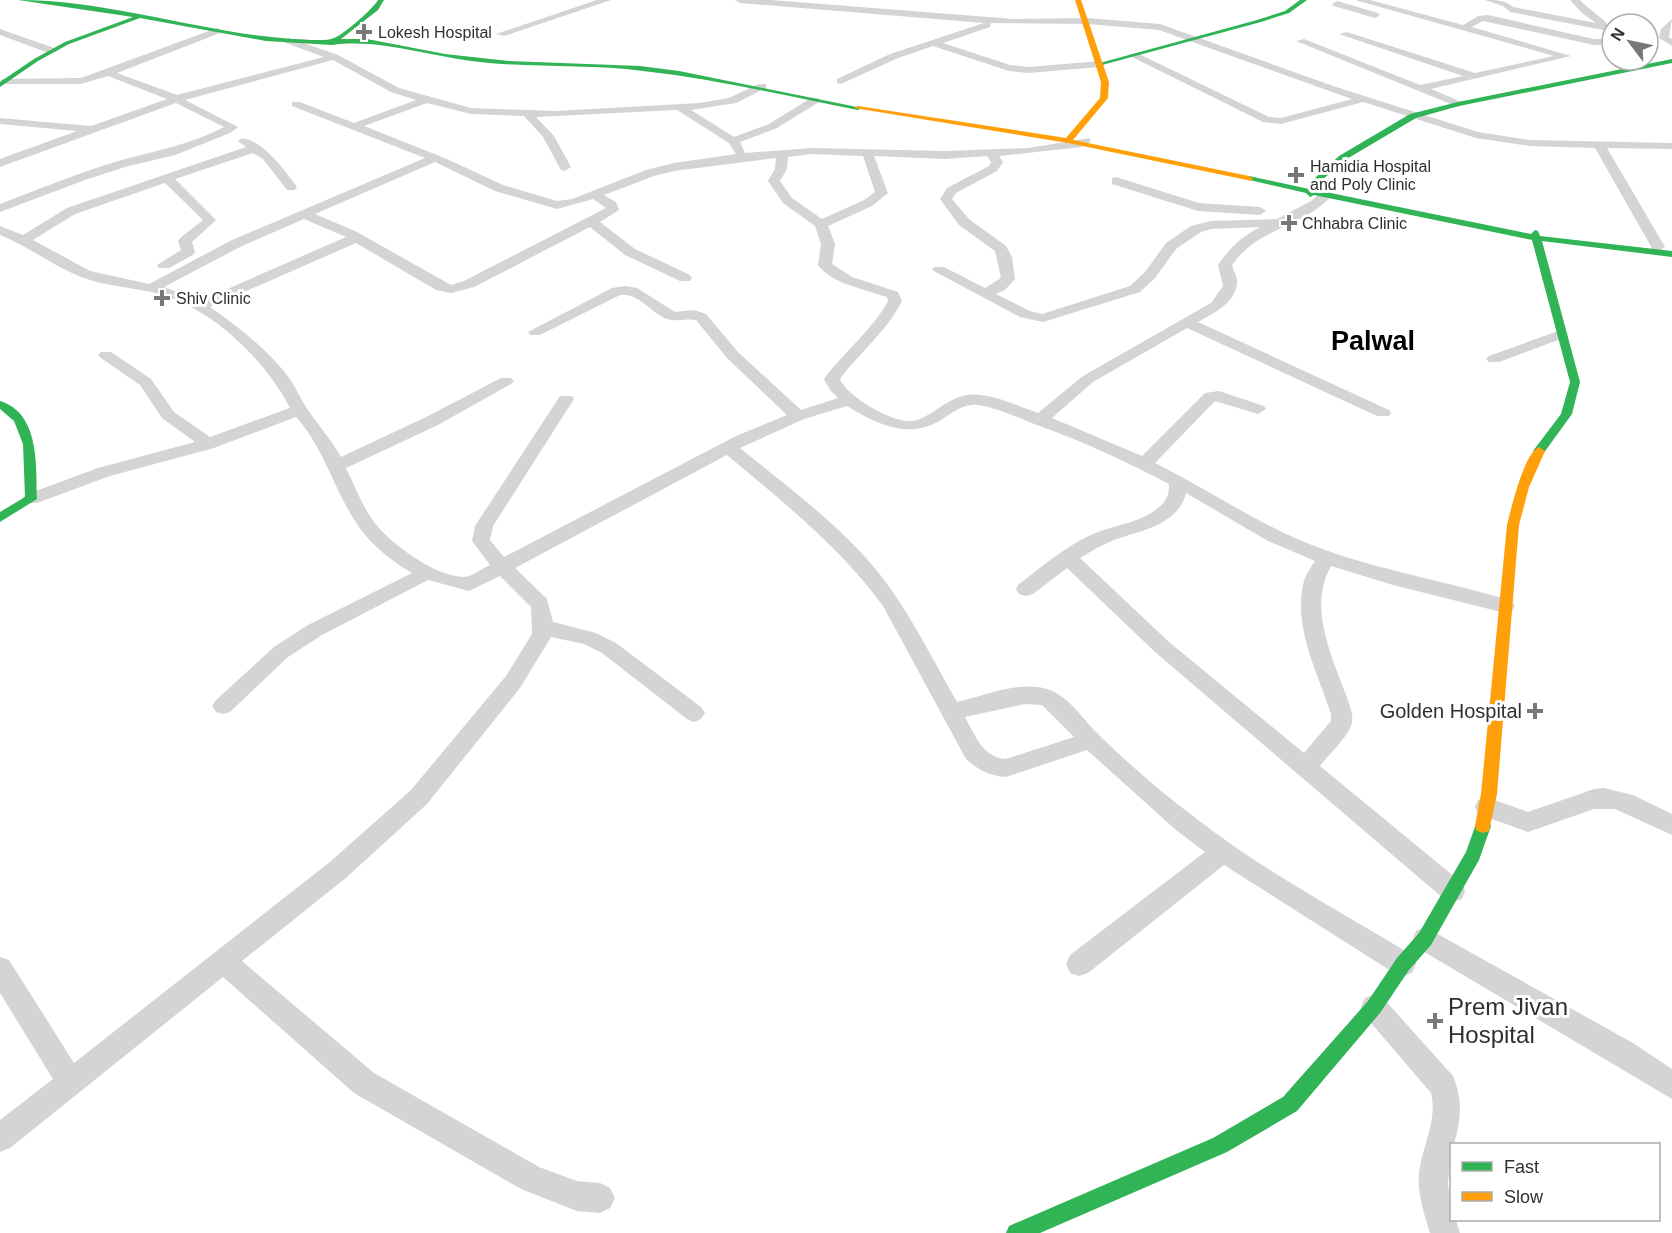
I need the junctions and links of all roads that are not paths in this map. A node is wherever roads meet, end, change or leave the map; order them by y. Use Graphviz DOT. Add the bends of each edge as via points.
graph roads {
  1 [pos="381,0"];
  2 [pos="606,0"];
  3 [pos="740,0"];
  4 [pos="900,0"];
  5 [pos="1078,0"];
  6 [pos="1304,0"];
  7 [pos="1360,0"];
  8 [pos="1490,0"];
  9 [pos="1575,0"];
  10 [pos="16,1"];
  11 [pos="1337,4"];
  12 [pos="906,15"];
  13 [pos="130,17"];
  14 [pos="998,21"];
  15 [pos="1087,21"];
  16 [pos="1400,22"];
  17 [pos="1672,22"];
  18 [pos="1600,23"];
  19 [pos="1466,27"];
  20 [pos="1600,29"];
  21 [pos="216,31"];
  22 [pos="0,33"];
  23 [pos="501,34"];
  24 [pos="1344,34"];
  25 [pos="16,38"];
  26 [pos="1194,38"];
  27 [pos="289,41"];
  28 [pos="1301,41"];
  29 [pos="1600,42"];
  30 [pos="933,43"];
  31 [pos="1672,43"];
  32 [pos="0,44"];
  33 [pos="1406,44"];
  34 [pos="334,46"];
  35 [pos="53,51"];
  36 [pos="1133,55"];
  37 [pos="1672,61"];
  38 [pos="1100,64"];
  39 [pos="1496,71"];
  40 [pos="108,73"];
  41 [pos="1474,76"];
  42 [pos="841,81"];
  43 [pos="3,83"];
  44 [pos="760,87"];
  45 [pos="1422,88"];
  46 [pos="176,99"];
  47 [pos="1363,99"];
  48 [pos="426,100"];
  49 [pos="815,100"];
  50 [pos="296,104"];
  51 [pos="1458,104"];
  52 [pos="679,107"];
  53 [pos="528,114"];
  54 [pos="1413,116"];
  55 [pos="0,121"];
  56 [pos="355,126"];
  57 [pos="94,130"];
  58 [pos="226,131"];
  59 [pos="733,141"];
  60 [pos="1077,141"];
  61 [pos="1599,145"];
  62 [pos="1672,146"];
  63 [pos="255,148"];
  64 [pos="867,152"];
  65 [pos="782,153"];
  66 [pos="991,153"];
  67 [pos="742,157"];
  68 [pos="435,158"];
  69 [pos="0,163"];
  70 [pos="565,167"];
  71 [pos="167,178"];
  72 [pos="1116,181"];
  73 [pos="291,187"];
  74 [pos="593,194"];
  75 [pos="1318,194"];
  76 [pos="4,204"];
  77 [pos="304,214"];
  78 [pos="1292,214"];
  79 [pos="591,222"];
  80 [pos="1276,222"];
  81 [pos="821,224"];
  82 [pos="0,230"];
  83 [pos="1535,236"];
  84 [pos="356,237"];
  85 [pos="24,240"];
  86 [pos="1665,248"];
  87 [pos="1672,254"];
  88 [pos="939,270"];
  89 [pos="685,278"];
  90 [pos="130,284"];
  91 [pos="151,288"];
  92 [pos="984,294"];
  93 [pos="200,306"];
  94 [pos="1187,323"];
  95 [pos="535,332"];
  96 [pos="1561,334"];
  97 [pos="106,355"];
  98 [pos="1494,359"];
  99 [pos="506,381"];
  100 [pos="566,399"];
  101 [pos="849,400"];
  102 [pos="0,404"];
  103 [pos="1258,409"];
  104 [pos="299,410"];
  105 [pos="1383,413"];
  106 [pos="798,416"];
  107 [pos="1040,420"];
  108 [pos="208,444"];
  109 [pos="730,448"];
  110 [pos="1144,464"];
  111 [pos="338,465"];
  112 [pos="1177,480"];
  113 [pos="31,499"];
  114 [pos="0,518"];
  115 [pos="1067,557"];
  116 [pos="1326,558"];
  117 [pos="502,567"];
  118 [pos="427,573"];
  119 [pos="1026,589"];
  120 [pos="1505,606"];
  121 [pos="542,627"];
  122 [pos="223,706"];
  123 [pos="952,712"];
  124 [pos="694,713"];
  125 [pos="1090,740"];
  126 [pos="1305,768"];
  127 [pos="1486,807"];
  128 [pos="1672,825"];
  129 [pos="1223,852"];
  130 [pos="1453,891"];
  131 [pos="1425,939"];
  132 [pos="223,961"];
  133 [pos="1079,964"];
  134 [pos="1403,964"];
  135 [pos="0,969"];
  136 [pos="1374,1007"];
  137 [pos="70,1082"];
  138 [pos="1672,1085"];
  139 [pos="0,1138"];
  140 [pos="600,1198"];
  141 [pos="1016,1233"];
  142 [pos="1445,1233"];
  1 -- 34 [label="street"];
  2 -- 23 [label="street"];
  3 -- 12 [label="street"];
  4 -- 12 [label="street"];
  5 -- 15 [label="street"];
  6 -- 26 [label="street" via="1287,12"];
  7 -- 19 [label="street"];
  8 -- 20 [label="street" via="1510,9"];
  9 -- 18 [label="street"];
  10 -- 13 [label="street"];
  11 -- 16 [label="street"];
  12 -- 14 [label="street"];
  13 -- 21 [label="street"];
  13 -- 35 [label="street"];
  14 -- 15 [label="street"];
  14 -- 30 [label="street"];
  15 -- 26 [label="street" via="1160,27"];
  15 -- 38 [label="street"];
  17 -- 31 [label="street" via="1664,35"];
  19 -- 29 [label="street" via="1488,18"];
  19 -- 39 [label="street" via="1566,56"];
  21 -- 27 [label="street"];
  21 -- 40 [label="street"];
  22 -- 25 [label="street"];
  24 -- 41 [label="street"];
  25 -- 32 [label="street"];
  25 -- 35 [label="street"];
  26 -- 36 [label="street"];
  26 -- 47 [label="street"];
  27 -- 34 [label="street"];
  27 -- 34 [label="street"];
  28 -- 45 [label="street"];
  30 -- 38 [label="street" via="1009,68"];
  30 -- 42 [label="street"];
  33 -- 39 [label="street"];
  34 -- 44 [label="street" via="367,41 445,56 508,63 651,69"];
  34 -- 46 [label="street" via="285,71 249,77"];
  34 -- 48 [label="street" via="395,90"];
  35 -- 43 [label="street"];
  36 -- 38 [label="street"];
  36 -- 47 [label="street" via="1267,120 1281,121"];
  37 -- 51 [label="street"];
  38 -- 60 [label="street" via="1104,98"];
  39 -- 41 [label="street"];
  40 -- 43 [label="street" via="71,83"];
  40 -- 46 [label="street"];
  41 -- 45 [label="street"];
  44 -- 49 [label="street"];
  44 -- 52 [label="street" via="726,103"];
  44 -- 60 [label="street"];
  45 -- 51 [label="street"];
  46 -- 57 [label="street"];
  46 -- 58 [label="street" via="232,125"];
  47 -- 54 [label="street"];
  48 -- 53 [label="street" via="471,111"];
  48 -- 56 [label="street"];
  49 -- 59 [label="street" via="773,126"];
  49 -- 60 [label="street"];
  50 -- 56 [label="street"];
  51 -- 54 [label="street"];
  52 -- 53 [label="street"];
  52 -- 59 [label="street"];
  53 -- 70 [label="street" via="542,128"];
  54 -- 61 [label="street" via="1505,141"];
  54 -- 75 [label="street" via="1342,158 1318,180"];
  55 -- 57 [label="street"];
  56 -- 68 [label="street"];
  57 -- 69 [label="street"];
  58 -- 63 [label="street"];
  58 -- 76 [label="street" via="178,151 122,164"];
  59 -- 67 [label="street"];
  60 -- 66 [label="street"];
  60 -- 75 [label="street"];
  61 -- 62 [label="street"];
  61 -- 86 [label="street"];
  63 -- 71 [label="street"];
  63 -- 73 [label="street"];
  64 -- 65 [label="street"];
  64 -- 66 [label="street"];
  64 -- 81 [label="street" via="882,194"];
  65 -- 67 [label="street"];
  65 -- 81 [label="street" via="781,169 774,181 776,187"];
  66 -- 92 [label="street" via="997,162 993,168 951,190 946,199 964,222 994,243 1005,257 1008,279"];
  67 -- 74 [label="street" via="674,167"];
  68 -- 74 [label="street" via="499,188 547,204 564,205"];
  68 -- 77 [label="street"];
  71 -- 85 [label="street" via="71,211"];
  71 -- 90 [label="street" via="210,220 185,241 188,252"];
  72 -- 78 [label="street" via="1198,207"];
  74 -- 79 [label="street" via="614,207"];
  75 -- 78 [label="street"];
  75 -- 83 [label="street"];
  77 -- 84 [label="street"];
  77 -- 91 [label="street" via="237,243"];
  78 -- 80 [label="street"];
  79 -- 84 [label="street" via="469,284 451,289"];
  79 -- 89 [label="street" via="630,252"];
  80 -- 92 [label="street" via="1196,229 1171,246 1135,289 1043,318 1029,316"];
  80 -- 94 [label="street" via="1232,254 1225,265 1231,279 1225,296 1205,314"];
  81 -- 101 [label="street" via="828,244 828,269 893,295 895,301 832,379 835,389"];
  82 -- 85 [label="street"];
  83 -- 86 [label="street"];
  83 -- 87 [label="street"];
  83 -- 96 [label="street"];
  84 -- 93 [label="street"];
  85 -- 90 [label="street" via="86,274"];
  88 -- 92 [label="street"];
  90 -- 91 [label="street"];
  91 -- 93 [label="street"];
  93 -- 104 [label="street" via="269,363"];
  94 -- 105 [label="street"];
  94 -- 107 [label="street" via="1088,379"];
  95 -- 106 [label="street" via="618,291 631,290 673,316 700,316 730,352"];
  96 -- 98 [label="street"];
  96 -- 120 [label="street" via="1575,382 1573,400 1565,420 1539,450 1517,504"];
  97 -- 108 [label="street" via="146,382 168,415"];
  99 -- 111 [label="street"];
  100 -- 117 [label="street" via="484,526 481,541"];
  101 -- 106 [label="street"];
  101 -- 107 [label="street" via="906,426 918,425 965,400 982,401"];
  102 -- 113 [label="street" via="19,418 29,444"];
  103 -- 110 [label="street" via="1219,396 1207,398"];
  104 -- 108 [label="street"];
  104 -- 111 [label="street" via="321,435"];
  106 -- 109 [label="street"];
  107 -- 110 [label="street"];
  108 -- 113 [label="street" via="104,472"];
  109 -- 117 [label="street"];
  109 -- 123 [label="street" via="851,553 875,580"];
  110 -- 112 [label="street"];
  111 -- 118 [label="street" via="372,532"];
  112 -- 115 [label="street" via="1179,494 1163,514"];
  112 -- 116 [label="street" via="1283,540"];
  113 -- 114 [label="street"];
  115 -- 119 [label="street"];
  115 -- 126 [label="street" via="1162,647"];
  116 -- 120 [label="street"];
  116 -- 126 [label="street" via="1314,579 1313,624 1342,714 1341,724"];
  117 -- 118 [label="street" via="469,584 445,581"];
  117 -- 121 [label="street" via="540,604"];
  118 -- 122 [label="street" via="315,630 281,652"];
  120 -- 127 [label="street"];
  121 -- 124 [label="street" via="589,638 609,648"];
  121 -- 132 [label="street" via="542,635 513,682 419,797 339,869"];
  123 -- 125 [label="street" via="1024,696 1042,696"];
  123 -- 125 [label="street" via="974,753 997,768"];
  125 -- 129 [label="street" via="1184,824"];
  126 -- 130 [label="street"];
  127 -- 128 [label="street" via="1528,822 1605,797 1628,803"];
  127 -- 130 [label="street" via="1473,855"];
  129 -- 133 [label="street"];
  129 -- 134 [label="street"];
  130 -- 131 [label="street"];
  131 -- 134 [label="street"];
  131 -- 138 [label="street"];
  132 -- 137 [label="street"];
  132 -- 140 [label="street" via="364,1083 531,1179 577,1196"];
  134 -- 136 [label="street"];
  135 -- 137 [label="street"];
  136 -- 141 [label="street" via="1290,1104 1220,1145"];
  136 -- 142 [label="street" via="1443,1086 1447,1097 1433,1181"];
  137 -- 139 [label="street"];
}
